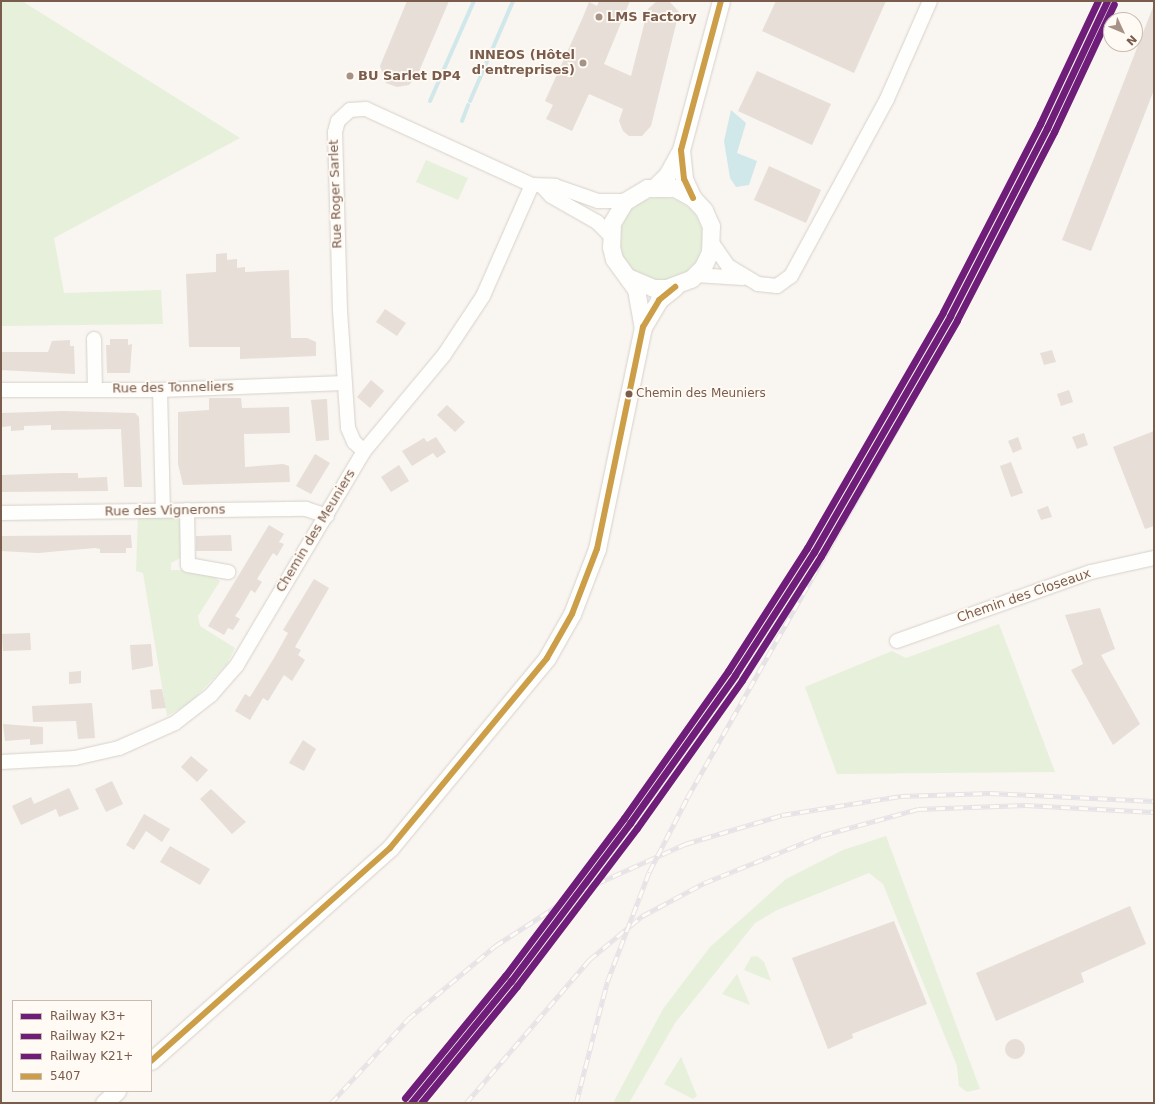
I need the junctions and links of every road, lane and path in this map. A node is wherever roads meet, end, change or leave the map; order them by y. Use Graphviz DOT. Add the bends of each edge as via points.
graph roads {
  1 [pos="721,1"];
  2 [pos="930,1"];
  3 [pos="681,150"];
  4 [pos="538,186"];
  5 [pos="655,187"];
  6 [pos="693,198"];
  7 [pos="625,201"];
  8 [pos="610,235"];
  9 [pos="712,243"];
  10 [pos="695,276"];
  11 [pos="630,278"];
  12 [pos="746,278"];
  13 [pos="675,287"];
  14 [pos="644,327"];
  15 [pos="94,339"];
  16 [pos="345,383"];
  17 [pos="1,390"];
  18 [pos="96,390"];
  19 [pos="160,390"];
  20 [pos="364,451"];
  21 [pos="163,510"];
  22 [pos="187,510"];
  23 [pos="1,513"];
  24 [pos="327,516"];
  25 [pos="1154,558"];
  26 [pos="228,572"];
  27 [pos="897,641"];
  28 [pos="1,762"];
  29 [pos="152,1060"];
  30 [pos="116,1092"];
  31 [pos="104,1103"];
  1 -- 3 [label="street"];
  2 -- 12 [label="street" via="887,99 791,276 777,286"];
  3 -- 5 [label="street" via="667,175"];
  3 -- 6 [label="street" via="684,179"];
  4 -- 7 [label="street" via="555,186 598,201"];
  4 -- 8 [label="street" via="597,222"];
  4 -- 16 [label="street, Rue Roger Sarlet" via="366,110 350,110 338,121 335,132"];
  4 -- 20 [label="street, Chemin des Meuniers" via="483,296 444,355"];
  5 -- 6 [label="street" via="675,188"];
  5 -- 7 [label="street"];
  6 -- 9 [label="street" via="708,218"];
  7 -- 8 [label="street" via="617,211"];
  8 -- 11 [label="street" via="614,259"];
  9 -- 10 [label="street" via="707,260"];
  9 -- 12 [label="street" via="728,266"];
  10 -- 12 [label="street"];
  10 -- 13 [label="street"];
  11 -- 13 [label="street" via="653,288"];
  11 -- 14 [label="street" via="641,302"];
  13 -- 14 [label="street" via="659,300"];
  14 -- 29 [label="street" via="597,549 572,614 547,658 385,853"];
  15 -- 18 [label="street"];
  16 -- 19 [label="street, Rue des Tonneliers"];
  16 -- 20 [label="street, Rue Roger Sarlet" via="348,428 354,442"];
  17 -- 18 [label="street, Rue des Tonneliers"];
  18 -- 19 [label="street, Rue des Tonneliers"];
  19 -- 21 [label="street"];
  20 -- 24 [label="street, Chemin des Meuniers"];
  21 -- 22 [label="street, Rue des Vignerons"];
  21 -- 23 [label="street, Rue des Vignerons"];
  22 -- 24 [label="street, Rue des Vignerons" via="306,509"];
  22 -- 26 [label="street" via="188,565"];
  24 -- 28 [label="street, Chemin des Meuniers" via="238,665 192,711 144,739 97,754"];
  25 -- 27 [label="street, Chemin des Closeaux" via="1091,572"];
  30 -- 31 [label="street"];
}
